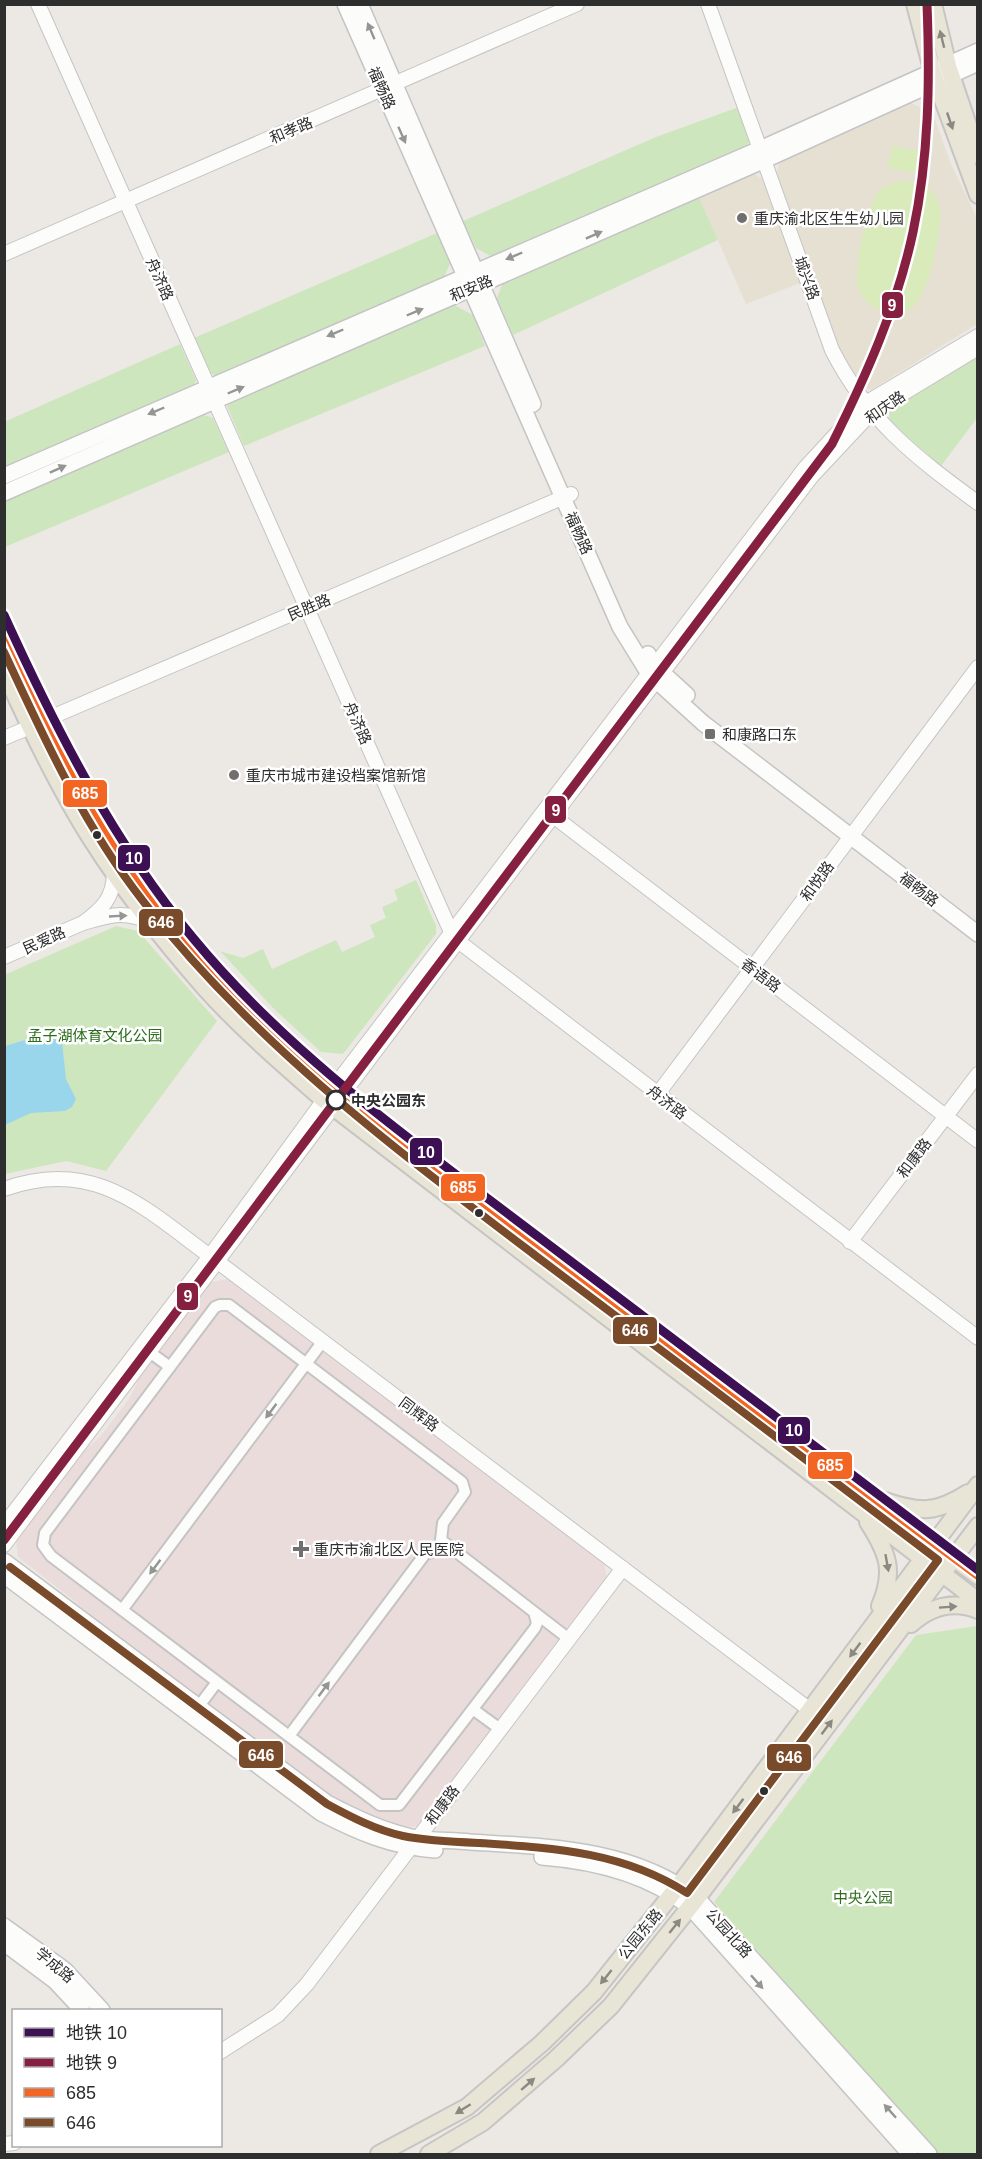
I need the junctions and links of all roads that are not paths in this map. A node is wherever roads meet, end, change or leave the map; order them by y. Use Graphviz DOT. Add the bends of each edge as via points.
graph roads {
  1 [pos="38,4"];
  2 [pos="345,4"];
  3 [pos="360,4"];
  4 [pos="577,4"];
  5 [pos="708,4"];
  6 [pos="915,4"];
  7 [pos="933,4"];
  8 [pos="978,51"];
  9 [pos="978,63"];
  10 [pos="943,75"];
  11 [pos="388,88"];
  12 [pos="762,154"];
  13 [pos="978,155"];
  14 [pos="978,195"];
  15 [pos="126,201"];
  16 [pos="4,254"];
  17 [pos="473,280"];
  18 [pos="978,336"];
  19 [pos="978,348"];
  20 [pos="211,394"];
  21 [pos="868,408"];
  22 [pos="4,476"];
  23 [pos="4,493"];
  24 [pos="567,496"];
  25 [pos="978,502"];
  26 [pos="306,609"];
  27 [pos="4,626"];
  28 [pos="978,667"];
  29 [pos="4,670"];
  30 [pos="656,674"];
  31 [pos="47,719"];
  32 [pos="30,727"];
  33 [pos="4,738"];
  34 [pos="549,813"];
  35 [pos="853,832"];
  36 [pos="114,872"];
  37 [pos="978,922"];
  38 [pos="83,923"];
  39 [pos="152,923"];
  40 [pos="978,934"];
  41 [pos="455,936"];
  42 [pos="4,957"];
  43 [pos="752,968"];
  44 [pos="978,1074"];
  45 [pos="339,1090"];
  46 [pos="657,1095"];
  47 [pos="329,1104"];
  48 [pos="945,1116"];
  49 [pos="978,1141"];
  50 [pos="4,1189"];
  51 [pos="850,1242"];
  52 [pos="214,1259"];
  53 [pos="978,1338"];
  54 [pos="323,1341"];
  55 [pos="146,1349"];
  56 [pos="306,1364"];
  57 [pos="170,1367"];
  58 [pos="977,1486"];
  59 [pos="871,1496"];
  60 [pos="861,1511"];
  61 [pos="4,1525"];
  62 [pos="978,1526"];
  63 [pos="934,1543"];
  64 [pos="4,1545"];
  65 [pos="457,1554"];
  66 [pos="922,1558"];
  67 [pos="953,1558"];
  68 [pos="4,1561"];
  69 [pos="623,1568"];
  70 [pos="941,1573"];
  71 [pos="4,1575"];
  72 [pos="978,1576"];
  73 [pos="978,1601"];
  74 [pos="122,1610"];
  75 [pos="978,1610"];
  76 [pos="534,1612"];
  77 [pos="869,1630"];
  78 [pos="569,1639"];
  79 [pos="888,1644"];
  80 [pos="217,1682"];
  81 [pos="474,1710"];
  82 [pos="810,1710"];
  83 [pos="195,1711"];
  84 [pos="501,1729"];
  85 [pos="289,1736"];
  86 [pos="413,1843"];
  87 [pos="676,1889"];
  88 [pos="694,1903"];
  89 [pos="4,1926"];
  90 [pos="4,1943"];
  91 [pos="81,2009"];
  92 [pos="101,2009"];
  93 [pos="222,2051"];
  94 [pos="378,2154"];
  95 [pos="429,2154"];
  96 [pos="910,2154"];
  97 [pos="929,2154"];
  1 -- 15 [label="street, 舟济路"];
  2 -- 11 [label="main road, 福畅路"];
  11 -- 3 [label="main road, 福畅路, one-way"];
  4 -- 11 [label="street, 和孝路"];
  5 -- 12 [label="street, 城兴路"];
  6 -- 10 [label="main road"];
  10 -- 7 [label="main road, one-way"];
  8 -- 10 [label="main road"];
  9 -- 10 [label="main road"];
  10 -- 12 [label="main road, 和安路"];
  10 -- 13 [label="main road"];
  10 -- 14 [label="main road, one-way"];
  11 -- 15 [label="street, 和孝路"];
  11 -- 17 [label="main road, 福畅路"];
  12 -- 17 [label="main road, 和安路"];
  12 -- 21 [label="street, 城兴路" via="832,350"];
  15 -- 16 [label="street, 和孝路"];
  15 -- 20 [label="street, 舟济路"];
  17 -- 20 [label="main road, 和安路"];
  17 -- 24 [label="main road, 福畅路"];
  18 -- 21 [label="street, 和庆路"];
  19 -- 21 [label="street, 和庆路"];
  20 -- 22 [label="main road, 和安路, one-way"];
  23 -- 20 [label="main road, 和安路, one-way"];
  20 -- 26 [label="street, 舟济路"];
  21 -- 25 [label="street, 城兴路" via="899,442"];
  21 -- 30 [label="street, 和庆路"];
  24 -- 26 [label="street, 民胜路"];
  24 -- 30 [label="main road, 福畅路" via="620,627"];
  26 -- 31 [label="street, 民胜路"];
  26 -- 41 [label="street, 舟济路"];
  27 -- 31 [label="main road"];
  28 -- 35 [label="street, 和悦路"];
  29 -- 32 [label="main road"];
  30 -- 34 [label="street, 和庆路"];
  30 -- 35 [label="main road, 福畅路" via="703,723"];
  31 -- 45 [label="main road" via="97,813 150,894 221,976"];
  32 -- 33 [label="street"];
  32 -- 36 [label="main road"];
  34 -- 41 [label="street, 和庆路"];
  34 -- 43 [label="street, 香语路"];
  35 -- 37 [label="main road, 福畅路"];
  35 -- 40 [label="main road, 福畅路"];
  35 -- 43 [label="street, 和悦路"];
  36 -- 38 [label="street" via="114,885 106,904"];
  36 -- 39 [label="main road"];
  38 -- 39 [label="street, one-way" via="120,914"];
  38 -- 42 [label="street, 民爱路"];
  39 -- 47 [label="main road" via="206,989"];
  41 -- 45 [label="street, 和庆路"];
  41 -- 46 [label="street, 舟济路"];
  43 -- 46 [label="street, 和悦路"];
  43 -- 48 [label="street, 香语路"];
  44 -- 48 [label="street, 和康路"];
  45 -- 47 [label="street, 和庆路"];
  45 -- 59 [label="main road"];
  46 -- 51 [label="street, 舟济路"];
  47 -- 52 [label="street, 和庆路"];
  47 -- 60 [label="main road"];
  48 -- 49 [label="street, 香语路"];
  48 -- 51 [label="street, 和康路"];
  50 -- 52 [label="street, 同辉路" via="65,1177 95,1182 123,1194"];
  51 -- 53 [label="street, 舟济路"];
  52 -- 54 [label="street, 同辉路"];
  52 -- 55 [label="street, 和庆路"];
  54 -- 56 [label="street"];
  54 -- 69 [label="street, 同辉路"];
  55 -- 57 [label="street"];
  55 -- 61 [label="street, 和庆路"];
  55 -- 64 [label="street, 和庆路"];
  56 -- 57 [label="street" via="229,1305 220,1305"];
  56 -- 65 [label="street" via="462,1482 465,1492 440,1534 445,1545"];
  56 -- 74 [label="street, one-way"];
  57 -- 74 [label="street" via="43,1539 45,1551"];
  58 -- 59 [label="main road" via="950,1504 930,1510 905,1508"];
  58 -- 63 [label="main road, 公园东路"];
  59 -- 63 [label="main road"];
  60 -- 66 [label="main road"];
  60 -- 77 [label="main road, one-way" via="882,1543 889,1564 888,1586"];
  62 -- 67 [label="main road, 公园东路"];
  63 -- 66 [label="main road, 公园东路"];
  63 -- 67 [label="main road"];
  65 -- 76 [label="street"];
  85 -- 65 [label="street, one-way" via="426,1554 440,1549"];
  66 -- 70 [label="main road"];
  66 -- 77 [label="main road, 公园东路"];
  67 -- 70 [label="main road, 公园东路"];
  67 -- 72 [label="main road"];
  68 -- 83 [label="main road, 公园北路"];
  69 -- 78 [label="street, 和康路"];
  69 -- 82 [label="street, 同辉路"];
  70 -- 73 [label="main road"];
  70 -- 79 [label="main road, 公园东路"];
  71 -- 83 [label="main road, 公园北路"];
  74 -- 80 [label="street"];
  79 -- 75 [label="main road, one-way" via="924,1612 944,1606"];
  76 -- 78 [label="street"];
  76 -- 81 [label="street" via="535,1628"];
  77 -- 82 [label="main road, 公园东路, one-way"];
  78 -- 84 [label="street, 和康路"];
  88 -- 79 [label="main road, 公园东路, one-way"];
  80 -- 83 [label="street"];
  80 -- 85 [label="street"];
  81 -- 84 [label="street"];
  81 -- 85 [label="street" via="405,1801 393,1807 380,1805"];
  82 -- 87 [label="main road, 公园东路, one-way"];
  83 -- 86 [label="main road, 公园北路" via="327,1803"];
  84 -- 86 [label="street, 和康路"];
  86 -- 87 [label="main road, 公园北路" via="564,1848 621,1859"];
  86 -- 93 [label="street, 和康路" via="307,1984 278,2014"];
  87 -- 88 [label="main road, 公园北路"];
  87 -- 94 [label="main road, 公园东路, one-way" via="594,1992 542,2043 467,2107"];
  95 -- 88 [label="main road, 公园东路, one-way" via="483,2122 564,2052 611,2006"];
  88 -- 96 [label="main road, 公园北路, one-way"];
  97 -- 88 [label="main road, 公园北路, one-way"];
  89 -- 92 [label="main road, 学成路" via="65,1970"];
  90 -- 91 [label="main road, 学成路" via="55,1981"];
}
